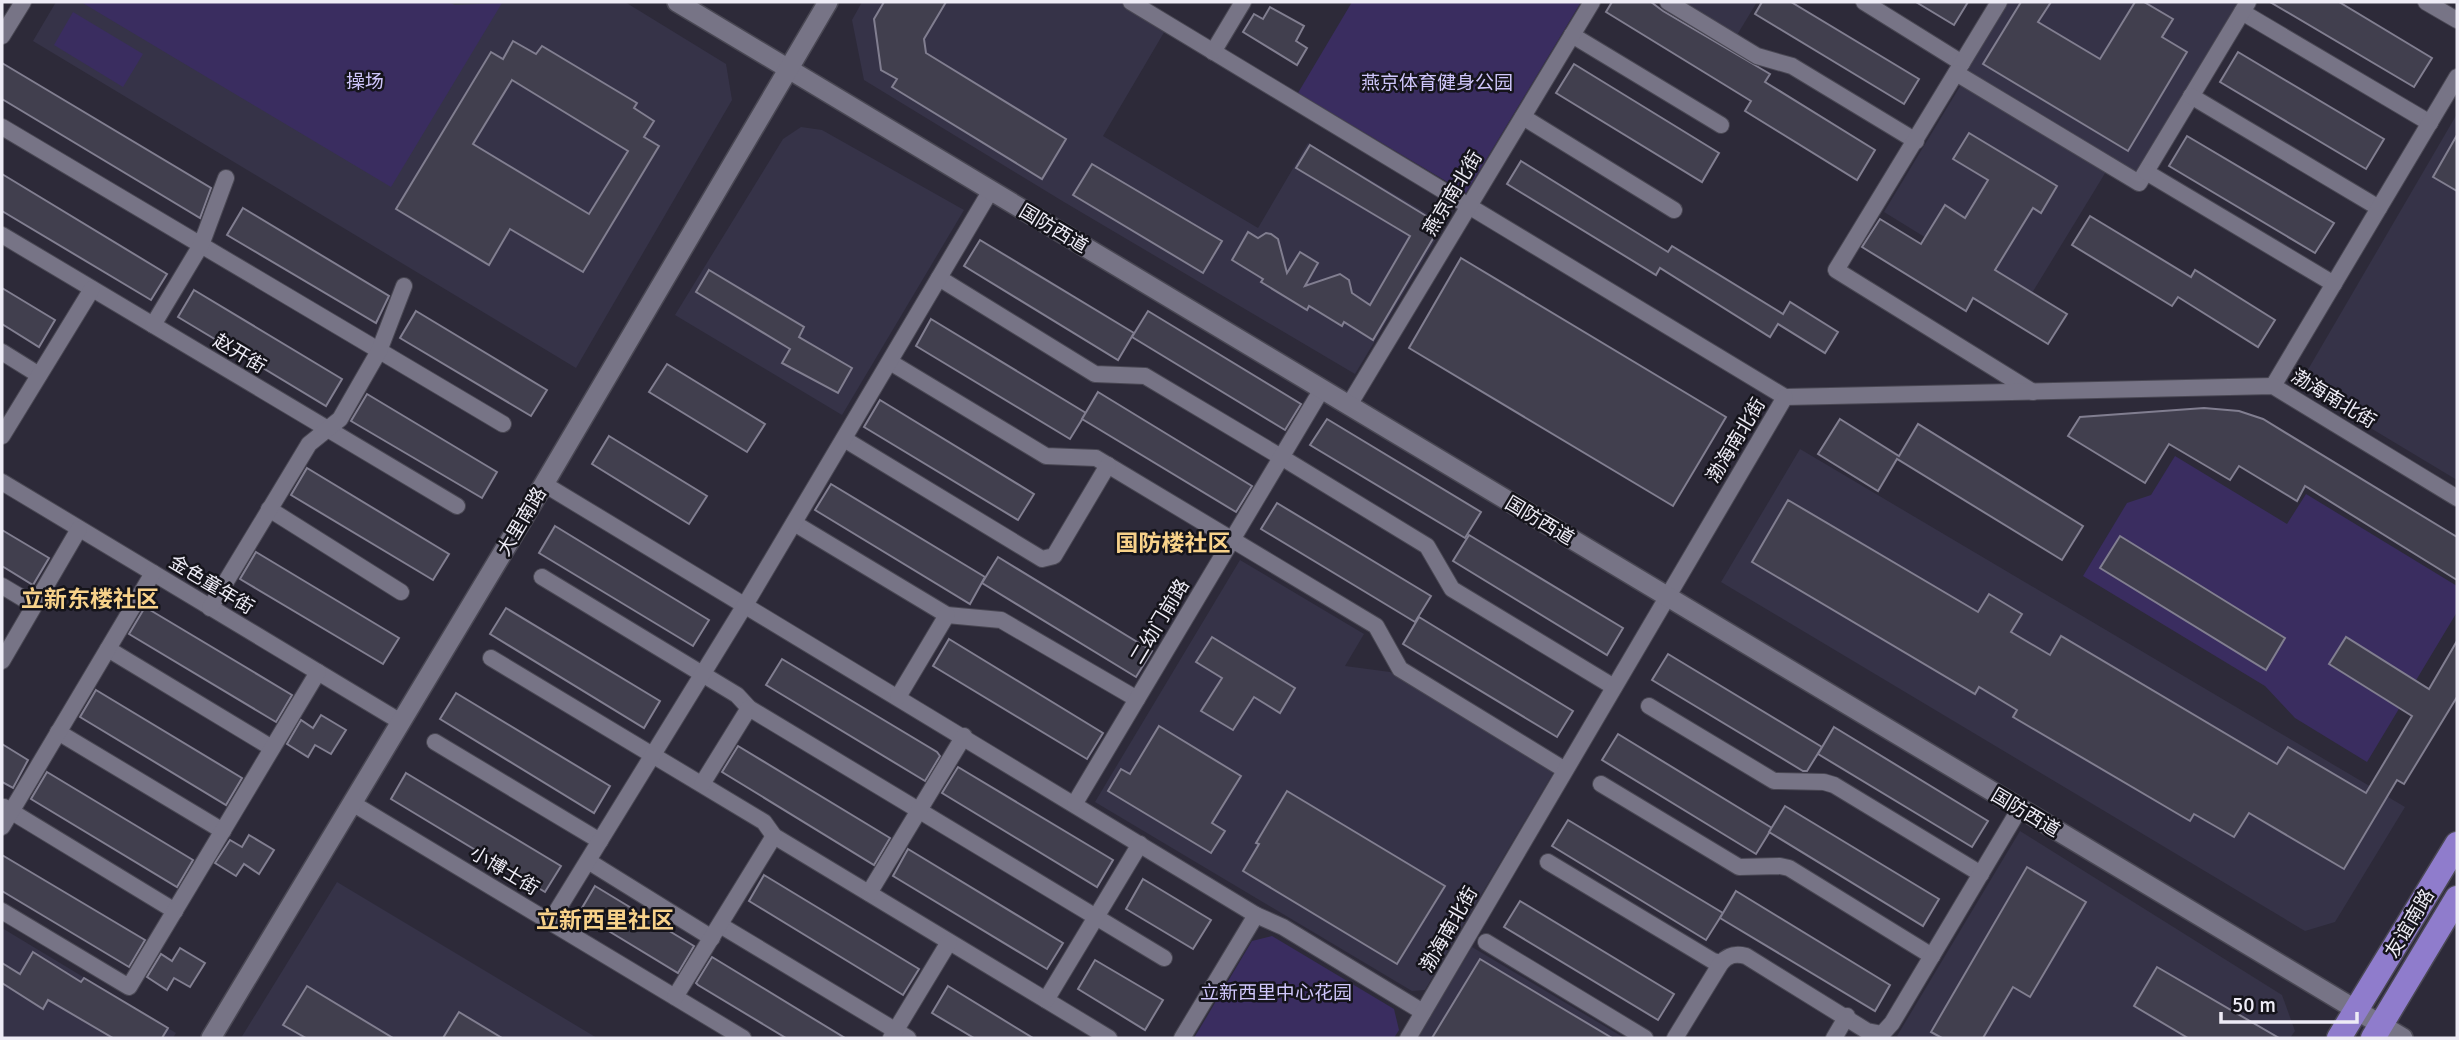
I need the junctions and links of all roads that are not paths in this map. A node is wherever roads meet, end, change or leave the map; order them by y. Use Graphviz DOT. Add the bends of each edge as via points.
graph roads {
  1 [pos="23,2"];
  2 [pos="677,2"];
  3 [pos="828,2"];
  4 [pos="1131,2"];
  5 [pos="1243,2"];
  6 [pos="1591,2"];
  7 [pos="1668,2"];
  8 [pos="1864,2"];
  9 [pos="1999,2"];
  10 [pos="2426,2"];
  11 [pos="2245,7"];
  12 [pos="2457,20"];
  13 [pos="1572,35"];
  14 [pos="2,36"];
  15 [pos="1213,51"];
  16 [pos="788,68"];
  17 [pos="1959,68"];
  18 [pos="2457,77"];
  19 [pos="2191,96"];
  20 [pos="1523,117"];
  21 [pos="2430,123"];
  22 [pos="1721,125"];
  23 [pos="2,127"];
  24 [pos="1916,141"];
  25 [pos="2146,172"];
  26 [pos="226,178"];
  27 [pos="991,190"];
  28 [pos="1469,206"];
  29 [pos="2379,208"];
  30 [pos="1674,210"];
  31 [pos="2,235"];
  32 [pos="201,245"];
  33 [pos="939,278"];
  34 [pos="2334,284"];
  35 [pos="404,286"];
  36 [pos="92,289"];
  37 [pos="153,325"];
  38 [pos="379,351"];
  39 [pos="2,352"];
  40 [pos="890,362"];
  41 [pos="39,375"];
  42 [pos="2273,386"];
  43 [pos="1322,389"];
  44 [pos="2034,392"];
  45 [pos="1785,397"];
  46 [pos="1349,405"];
  47 [pos="503,424"];
  48 [pos="328,429"];
  49 [pos="2,436"];
  50 [pos="844,439"];
  51 [pos="1281,457"];
  52 [pos="1108,465"];
  53 [pos="2,482"];
  54 [pos="544,484"];
  55 [pos="2457,498"];
  56 [pos="457,506"];
  57 [pos="269,509"];
  58 [pos="794,523"];
  59 [pos="79,529"];
  60 [pos="1232,539"];
  61 [pos="153,573"];
  62 [pos="542,577"];
  63 [pos="2,586"];
  64 [pos="401,592"];
  65 [pos="1667,597"];
  66 [pos="34,605"];
  67 [pos="745,605"];
  68 [pos="210,608"];
  69 [pos="947,615"];
  70 [pos="108,649"];
  71 [pos="491,658"];
  72 [pos="2,660"];
  73 [pos="318,672"];
  74 [pos="703,674"];
  75 [pos="1614,687"];
  76 [pos="898,697"];
  77 [pos="1137,699"];
  78 [pos="1650,706"];
  79 [pos="749,708"];
  80 [pos="401,722"];
  81 [pos="58,732"];
  82 [pos="964,736"];
  83 [pos="435,742"];
  84 [pos="272,748"];
  85 [pos="653,755"];
  86 [pos="1565,770"];
  87 [pos="702,784"];
  88 [pos="1601,784"];
  89 [pos="352,803"];
  90 [pos="1075,803"];
  91 [pos="6,808"];
  92 [pos="2020,808"];
  93 [pos="919,811"];
  94 [pos="2,827"];
  95 [pos="223,831"];
  96 [pos="774,836"];
  97 [pos="600,841"];
  98 [pos="1140,844"];
  99 [pos="2457,844"];
  100 [pos="588,861"];
  101 [pos="1548,862"];
  102 [pos="1980,874"];
  103 [pos="869,893"];
  104 [pos="2457,898"];
  105 [pos="2,911"];
  106 [pos="175,911"];
  107 [pos="1256,915"];
  108 [pos="1096,918"];
  109 [pos="550,922"];
  110 [pos="716,932"];
  111 [pos="950,942"];
  112 [pos="1486,942"];
  113 [pos="1932,956"];
  114 [pos="1164,958"];
  115 [pos="1721,962"];
  116 [pos="675,998"];
  117 [pos="1046,1000"];
  118 [pos="2356,1010"];
  119 [pos="1423,1012"];
  120 [pos="1847,1016"];
  121 [pos="2377,1032"];
  122 [pos="1628,1034"];
  123 [pos="898,1036"];
  124 [pos="1883,1036"];
  125 [pos="211,1038"];
  126 [pos="743,1038"];
  127 [pos="1109,1038"];
  128 [pos="1182,1038"];
  129 [pos="1408,1038"];
  130 [pos="1645,1038"];
  131 [pos="1675,1038"];
  132 [pos="1834,1038"];
  133 [pos="2339,1038"];
  134 [pos="2403,1038"];
  1 -- 14 [label="street"];
  2 -- 16 [label="street, 国防西道"];
  3 -- 16 [label="street, 大里南路"];
  4 -- 15 [label="street"];
  5 -- 15 [label="street"];
  6 -- 13 [label="street, 燕京南北街"];
  7 -- 24 [label="street" via="1757,56 1792,66"];
  8 -- 17 [label="street"];
  9 -- 17 [label="street"];
  10 -- 12 [label="street"];
  11 -- 19 [label="street"];
  11 -- 21 [label="street"];
  13 -- 20 [label="street, 燕京南北街"];
  13 -- 22 [label="street"];
  15 -- 28 [label="street"];
  16 -- 27 [label="street, 国防西道"];
  16 -- 54 [label="street, 大里南路"];
  17 -- 24 [label="street"];
  17 -- 25 [label="street" via="2139,183"];
  18 -- 21 [label="street"];
  19 -- 25 [label="street"];
  19 -- 29 [label="street"];
  20 -- 28 [label="street, 燕京南北街"];
  20 -- 30 [label="street"];
  21 -- 29 [label="street"];
  23 -- 32 [label="street"];
  24 -- 44 [label="street" via="1836,270"];
  25 -- 34 [label="street"];
  26 -- 32 [label="street"];
  27 -- 33 [label="street"];
  27 -- 43 [label="street, 国防西道"];
  28 -- 45 [label="street"];
  28 -- 46 [label="street, 燕京南北街"];
  29 -- 34 [label="street"];
  31 -- 36 [label="street, 赵开街"];
  32 -- 37 [label="street"];
  32 -- 38 [label="street"];
  33 -- 40 [label="street"];
  33 -- 51 [label="street" via="1096,374 1144,376"];
  34 -- 42 [label="street"];
  35 -- 38 [label="street"];
  36 -- 37 [label="street, 赵开街"];
  36 -- 41 [label="street"];
  37 -- 48 [label="street, 赵开街"];
  38 -- 47 [label="street"];
  38 -- 48 [label="street" via="340,419"];
  39 -- 41 [label="street"];
  40 -- 50 [label="street"];
  40 -- 52 [label="street" via="1046,456 1096,458"];
  41 -- 49 [label="street"];
  42 -- 44 [label="street, 渤海南北街"];
  42 -- 55 [label="street, 渤海南北街"];
  43 -- 46 [label="street, 国防西道"];
  43 -- 51 [label="street, 二幼门前路"];
  44 -- 45 [label="street, 渤海南北街"];
  45 -- 65 [label="street, 渤海南北街"];
  46 -- 65 [label="street, 国防西道"];
  48 -- 56 [label="street, 赵开街"];
  48 -- 57 [label="street" via="309,444"];
  50 -- 52 [label="street" via="1042,559 1054,555"];
  50 -- 58 [label="street"];
  51 -- 60 [label="street, 二幼门前路"];
  51 -- 75 [label="street" via="1427,546 1452,589"];
  52 -- 60 [label="street"];
  53 -- 59 [label="street, 金色童年街"];
  54 -- 67 [label="street"];
  54 -- 80 [label="street, 大里南路"];
  57 -- 64 [label="street"];
  57 -- 68 [label="street"];
  58 -- 67 [label="street"];
  58 -- 69 [label="street"];
  59 -- 61 [label="street, 金色童年街"];
  59 -- 66 [label="street"];
  60 -- 77 [label="street, 二幼门前路"];
  60 -- 86 [label="street" via="1376,626 1400,669"];
  61 -- 68 [label="street, 金色童年街"];
  61 -- 70 [label="street"];
  62 -- 74 [label="street"];
  63 -- 66 [label="street"];
  65 -- 75 [label="street, 渤海南北街"];
  65 -- 92 [label="street, 国防西道"];
  66 -- 72 [label="street"];
  67 -- 74 [label="street"];
  67 -- 76 [label="street"];
  68 -- 73 [label="street, 金色童年街"];
  69 -- 76 [label="street"];
  69 -- 77 [label="street" via="1002,620"];
  70 -- 81 [label="street"];
  70 -- 84 [label="street"];
  71 -- 85 [label="street"];
  73 -- 80 [label="street, 金色童年街"];
  73 -- 84 [label="street"];
  74 -- 79 [label="street"];
  74 -- 85 [label="street"];
  75 -- 86 [label="street, 渤海南北街"];
  76 -- 82 [label="street"];
  77 -- 90 [label="street, 二幼门前路"];
  78 -- 102 [label="street" via="1774,781 1834,785"];
  79 -- 87 [label="street"];
  79 -- 93 [label="street"];
  80 -- 89 [label="street, 大里南路"];
  81 -- 91 [label="street"];
  81 -- 95 [label="street"];
  82 -- 90 [label="street"];
  82 -- 93 [label="street"];
  83 -- 97 [label="street"];
  84 -- 95 [label="street"];
  85 -- 87 [label="street"];
  85 -- 97 [label="street"];
  86 -- 119 [label="street, 渤海南北街"];
  87 -- 96 [label="street" via="764,822"];
  88 -- 113 [label="street" via="1739,866 1789,869"];
  89 -- 109 [label="street, 小博士街"];
  89 -- 125 [label="street, 大里南路"];
  90 -- 98 [label="street"];
  91 -- 94 [label="street"];
  91 -- 106 [label="street"];
  92 -- 102 [label="street"];
  92 -- 118 [label="street, 国防西道"];
  93 -- 103 [label="street"];
  93 -- 108 [label="street"];
  95 -- 106 [label="street"];
  96 -- 103 [label="street"];
  96 -- 110 [label="street"];
  97 -- 100 [label="street"];
  98 -- 107 [label="street"];
  98 -- 108 [label="street"];
  99 -- 118 [label="main road, 友谊南路"];
  100 -- 109 [label="street"];
  100 -- 110 [label="street"];
  101 -- 115 [label="street"];
  102 -- 113 [label="street"];
  103 -- 111 [label="street"];
  104 -- 121 [label="main road, 友谊南路"];
  105 -- 106 [label="street" via="129,988"];
  107 -- 119 [label="street"];
  107 -- 128 [label="street"];
  108 -- 114 [label="street"];
  108 -- 117 [label="street"];
  109 -- 116 [label="street, 小博士街"];
  110 -- 116 [label="street"];
  110 -- 123 [label="street"];
  111 -- 117 [label="street"];
  111 -- 123 [label="street"];
  112 -- 122 [label="street"];
  113 -- 124 [label="street"];
  115 -- 120 [label="street" via="1737,954 1746,956"];
  115 -- 131 [label="street"];
  116 -- 126 [label="street, 小博士街"];
  117 -- 127 [label="street"];
  118 -- 121 [label="street, 国防西道"];
  118 -- 133 [label="main road, 友谊南路"];
  119 -- 129 [label="street, 渤海南北街"];
  120 -- 124 [label="street"];
  120 -- 132 [label="street"];
  121 -- 134 [label="street, 国防西道"];
  122 -- 130 [label="street"];
}
